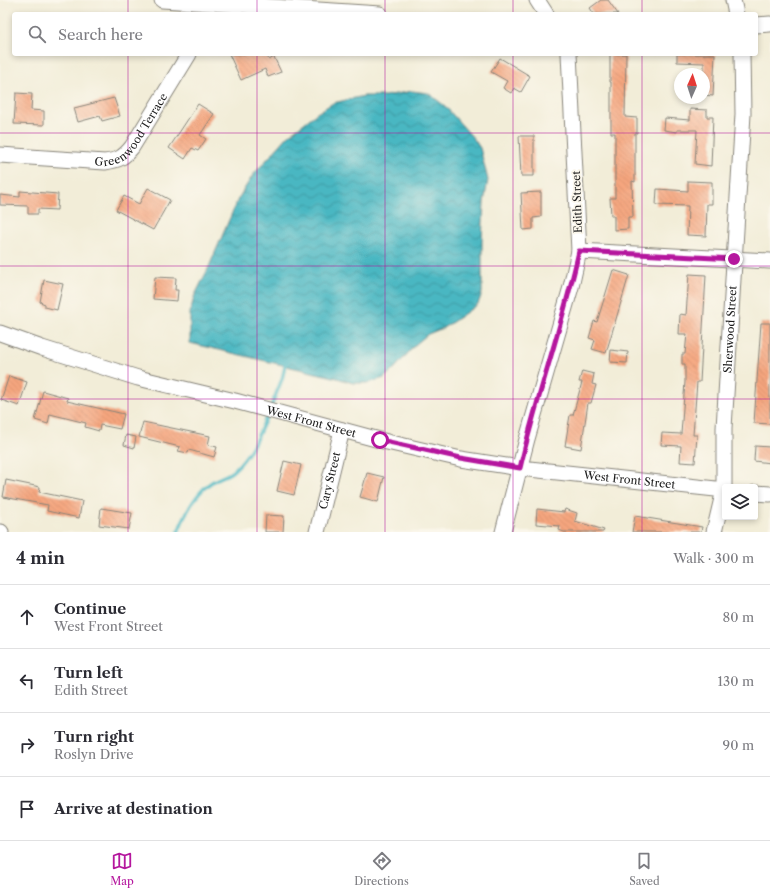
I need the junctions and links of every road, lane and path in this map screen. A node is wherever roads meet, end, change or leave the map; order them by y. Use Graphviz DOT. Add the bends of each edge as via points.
graph roads {
  1 [pos="162,0"];
  2 [pos="537,0"];
  3 [pos="733,0"];
  4 [pos="221,6"];
  5 [pos="340,12"];
  6 [pos="545,12"];
  7 [pos="736,12"];
  8 [pos="770,24"];
  9 [pos="758,25"];
  10 [pos="188,56"];
  11 [pos="570,56"];
  12 [pos="742,56"];
  13 [pos="0,155"];
  14 [pos="579,251"];
  15 [pos="734,259"];
  16 [pos="770,261"];
  17 [pos="0,333"];
  18 [pos="342,430"];
  19 [pos="520,468"];
  20 [pos="725,484"];
  21 [pos="722,490"];
  22 [pos="758,493"];
  23 [pos="770,494"];
  24 [pos="722,501"];
  25 [pos="317,532"];
  26 [pos="503,532"];
  27 [pos="714,532"];
  1 -- 4 [label="street"];
  2 -- 6 [label="street"];
  3 -- 7 [label="street"];
  4 -- 5 [label="street"];
  8 -- 9 [label="street"];
  10 -- 13 [label="street, Greenwood Terrace" via="126,155 117,160 105,162"];
  11 -- 14 [label="street, Edith Street"];
  12 -- 15 [label="street, Sherwood Street" via="743,114"];
  14 -- 15 [label="street"];
  14 -- 19 [label="street, Edith Street"];
  15 -- 16 [label="street"];
  15 -- 20 [label="street, Sherwood Street" via="724,428"];
  17 -- 18 [label="street, West Front Street" via="138,378"];
  18 -- 19 [label="street, West Front Street" via="461,458"];
  18 -- 25 [label="street, Cary Street"];
  19 -- 21 [label="street, West Front Street"];
  19 -- 26 [label="street, Edith Street"];
  22 -- 23 [label="street"];
  24 -- 27 [label="street, Sherwood Street"];
}
